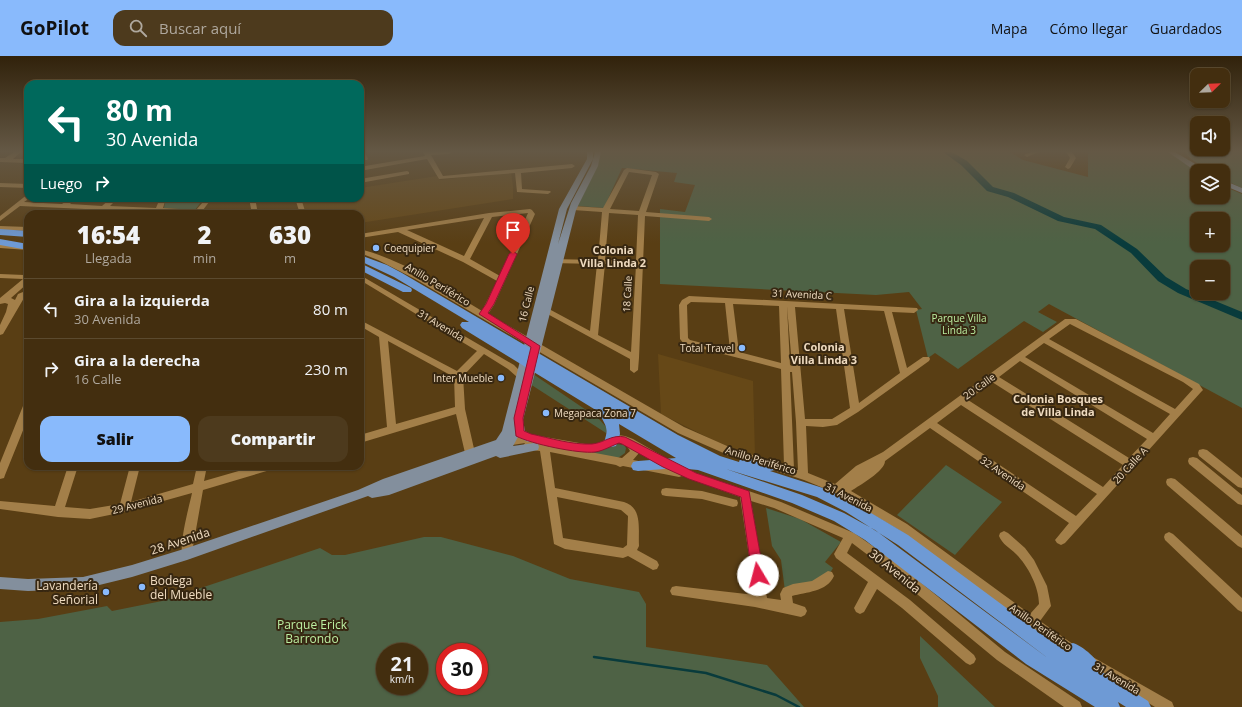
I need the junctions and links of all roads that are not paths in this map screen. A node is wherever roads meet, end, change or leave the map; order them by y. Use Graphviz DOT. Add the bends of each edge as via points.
graph roads {
  1 [pos="519,182"];
  2 [pos="578,182"];
  3 [pos="585,182"];
  4 [pos="621,182"];
  5 [pos="653,182"];
  6 [pos="0,185"];
  7 [pos="1230,185"];
  8 [pos="24,186"];
  9 [pos="1242,191"];
  10 [pos="548,192"];
  11 [pos="24,199"];
  12 [pos="69,202"];
  13 [pos="111,202"];
  14 [pos="162,202"];
  15 [pos="206,202"];
  16 [pos="18,204"];
  17 [pos="64,206"];
  18 [pos="104,208"];
  19 [pos="572,208"];
  20 [pos="116,210"];
  21 [pos="159,210"];
  22 [pos="200,210"];
  23 [pos="606,210"];
  24 [pos="0,212"];
  25 [pos="8,212"];
  26 [pos="642,213"];
  27 [pos="489,215"];
  28 [pos="0,219"];
  29 [pos="709,219"];
  30 [pos="0,228"];
  31 [pos="24,229"];
  32 [pos="398,229"];
  33 [pos="0,232"];
  34 [pos="24,234"];
  35 [pos="364,235"];
  36 [pos="0,241"];
  37 [pos="24,242"];
  38 [pos="0,246"];
  39 [pos="24,246"];
  40 [pos="24,247"];
  41 [pos="364,252"];
  42 [pos="364,260"];
  43 [pos="466,260"];
  44 [pos="550,261"];
  45 [pos="559,261"];
  46 [pos="602,262"];
  47 [pos="639,263"];
  48 [pos="364,268"];
  49 [pos="0,276"];
  50 [pos="24,278"];
  51 [pos="364,278"];
  52 [pos="501,280"];
  53 [pos="24,281"];
  54 [pos="24,281"];
  55 [pos="24,292"];
  56 [pos="11,294"];
  57 [pos="24,294"];
  58 [pos="1,300"];
  59 [pos="729,301"];
  60 [pos="787,304"];
  61 [pos="840,307"];
  62 [pos="887,309"];
  63 [pos="914,310"];
  64 [pos="546,311"];
  65 [pos="10,312"];
  66 [pos="484,314"];
  67 [pos="364,325"];
  68 [pos="0,332"];
  69 [pos="383,335"];
  70 [pos="594,337"];
  71 [pos="1043,339"];
  72 [pos="532,347"];
  73 [pos="483,350"];
  74 [pos="735,355"];
  75 [pos="1019,357"];
  76 [pos="635,358"];
  77 [pos="926,359"];
  78 [pos="785,368"];
  79 [pos="634,370"];
  80 [pos="796,370"];
  81 [pos="524,372"];
  82 [pos="458,375"];
  83 [pos="905,375"];
  84 [pos="992,377"];
  85 [pos="1198,390"];
  86 [pos="961,400"];
  87 [pos="598,406"];
  88 [pos="460,409"];
  89 [pos="855,410"];
  90 [pos="1177,414"];
  91 [pos="24,416"];
  92 [pos="518,418"];
  93 [pos="800,422"];
  94 [pos="929,423"];
  95 [pos="508,425"];
  96 [pos="392,430"];
  97 [pos="364,438"];
  98 [pos="1154,439"];
  99 [pos="512,440"];
  100 [pos="611,442"];
  101 [pos="630,442"];
  102 [pos="500,443"];
  103 [pos="536,444"];
  104 [pos="1204,453"];
  105 [pos="472,456"];
  106 [pos="716,460"];
  107 [pos="1193,461"];
  108 [pos="620,463"];
  109 [pos="667,464"];
  110 [pos="1130,464"];
  111 [pos="638,466"];
  112 [pos="703,466"];
  113 [pos="770,466"];
  114 [pos="72,470"];
  115 [pos="134,470"];
  116 [pos="201,470"];
  117 [pos="254,470"];
  118 [pos="789,471"];
  119 [pos="0,475"];
  120 [pos="692,476"];
  121 [pos="803,476"];
  122 [pos="704,480"];
  123 [pos="1171,482"];
  124 [pos="1242,484"];
  125 [pos="198,487"];
  126 [pos="839,490"];
  127 [pos="552,492"];
  128 [pos="666,492"];
  129 [pos="1104,493"];
  130 [pos="745,494"];
  131 [pos="702,495"];
  132 [pos="1242,501"];
  133 [pos="733,503"];
  134 [pos="0,505"];
  135 [pos="124,508"];
  136 [pos="58,512"];
  137 [pos="1076,522"];
  138 [pos="850,536"];
  139 [pos="1004,536"];
  140 [pos="1169,537"];
  141 [pos="1061,540"];
  142 [pos="1242,543"];
  143 [pos="629,551"];
  144 [pos="187,554"];
  145 [pos="653,566"];
  146 [pos="828,576"];
  147 [pos="875,580"];
  148 [pos="0,583"];
  149 [pos="676,591"];
  150 [pos="762,603"];
  151 [pos="1241,603"];
  152 [pos="788,607"];
  153 [pos="860,608"];
  154 [pos="801,611"];
  155 [pos="1031,622"];
  156 [pos="1073,651"];
  157 [pos="970,659"];
  158 [pos="1139,705"];
  159 [pos="1075,707"];
  160 [pos="1111,707"];
  161 [pos="1167,707"];
  1 -- 10 [label="street" via="519,191"];
  2 -- 44 [label="main road, 16 Calle" via="563,209"];
  3 -- 19 [label="main road, 16 Calle"];
  4 -- 23 [label="street, 18 Calle"];
  5 -- 26 [label="street, 18 Calle"];
  6 -- 8 [label="street"];
  7 -- 9 [label="main road"];
  11 -- 16 [label="street"];
  12 -- 17 [label="street"];
  13 -- 18 [label="street"];
  14 -- 21 [label="street"];
  15 -- 22 [label="street"];
  16 -- 17 [label="street"];
  16 -- 25 [label="street"];
  17 -- 18 [label="street"];
  18 -- 20 [label="street"];
  19 -- 23 [label="street"];
  19 -- 45 [label="main road, 16 Calle"];
  23 -- 26 [label="street"];
  23 -- 46 [label="street"];
  24 -- 25 [label="street"];
  25 -- 28 [label="street"];
  26 -- 29 [label="street"];
  26 -- 47 [label="street, 18 Calle"];
  27 -- 32 [label="street"];
  27 -- 43 [label="street"];
  27 -- 52 [label="street" via="530,210 532,214"];
  30 -- 31 [label="street"];
  32 -- 35 [label="street"];
  32 -- 43 [label="street"];
  33 -- 34 [label="highway"];
  36 -- 37 [label="highway"];
  36 -- 39 [label="highway"];
  38 -- 40 [label="street"];
  41 -- 66 [label="street, 31 Avenida" via="418,277"];
  42 -- 106 [label="highway, Anillo Periférico" via="393,272 673,439"];
  43 -- 52 [label="street"];
  44 -- 45 [label="street"];
  44 -- 72 [label="main road, 16 Calle"];
  45 -- 46 [label="street"];
  45 -- 64 [label="main road, 16 Calle"];
  46 -- 47 [label="street"];
  46 -- 70 [label="street"];
  47 -- 76 [label="street, 18 Calle"];
  48 -- 87 [label="highway, Anillo Periférico" via="413,294"];
  49 -- 50 [label="street"];
  51 -- 73 [label="street, 31 Avenida"];
  52 -- 66 [label="street"];
  53 -- 56 [label="street"];
  54 -- 58 [label="street"];
  55 -- 56 [label="street"];
  56 -- 58 [label="street"];
  57 -- 65 [label="street"];
  58 -- 65 [label="street" via="11,300"];
  59 -- 60 [label="street, 31 Avenida C"];
  59 -- 74 [label="street"];
  59 -- 74 [label="street, 31 Avenida C" via="689,299 685,302 684,339 691,344"];
  60 -- 61 [label="street, 31 Avenida C"];
  60 -- 78 [label="street"];
  60 -- 80 [label="street"];
  61 -- 62 [label="street, 31 Avenida C"];
  61 -- 89 [label="street"];
  62 -- 63 [label="street, 31 Avenida C"];
  62 -- 83 [label="street"];
  64 -- 70 [label="street"];
  64 -- 72 [label="main road, 16 Calle"];
  65 -- 68 [label="street"];
  66 -- 72 [label="street, 31 Avenida"];
  67 -- 69 [label="street"];
  69 -- 82 [label="street"];
  69 -- 96 [label="street"];
  70 -- 76 [label="street"];
  71 -- 75 [label="street, 20 Calle"];
  71 -- 85 [label="street, 20 Calle" via="1068,321 1073,321 1186,380"];
  71 -- 90 [label="street"];
  72 -- 81 [label="main road, 16 Calle"];
  72 -- 113 [label="street, 31 Avenida" via="681,430"];
  73 -- 81 [label="street, 31 Avenida"];
  73 -- 82 [label="street"];
  74 -- 78 [label="street"];
  75 -- 84 [label="street, 20 Calle"];
  75 -- 98 [label="street"];
  76 -- 79 [label="street, 18 Calle"];
  77 -- 83 [label="street"];
  78 -- 80 [label="street"];
  78 -- 118 [label="street"];
  80 -- 93 [label="street"];
  81 -- 92 [label="main road, 16 Calle"];
  81 -- 95 [label="main road, 16 Calle"];
  82 -- 88 [label="street"];
  83 -- 89 [label="street"];
  84 -- 86 [label="street, 20 Calle"];
  84 -- 110 [label="street"];
  85 -- 90 [label="street, 20 Calle A"];
  86 -- 94 [label="street, 20 Calle"];
  86 -- 129 [label="street"];
  87 -- 100 [label="highway" via="610,417 613,424"];
  87 -- 112 [label="highway, Anillo Periférico"];
  88 -- 96 [label="street"];
  88 -- 105 [label="street"];
  89 -- 93 [label="street" via="834,422"];
  90 -- 98 [label="street, 20 Calle A"];
  91 -- 119 [label="street"];
  92 -- 99 [label="main road, 16 Calle"];
  92 -- 103 [label="main road" via="520,433"];
  93 -- 121 [label="street"];
  94 -- 126 [label="street, 20 Calle" via="887,455 860,470"];
  94 -- 137 [label="street, 32 Avenida"];
  95 -- 99 [label="street"];
  95 -- 102 [label="main road, 16 Calle" via="505,438"];
  96 -- 97 [label="street"];
  98 -- 110 [label="street, 20 Calle A"];
  99 -- 102 [label="street"];
  99 -- 103 [label="street, 30 Avenida" via="523,446"];
  99 -- 105 [label="main road, 28 Avenida" via="504,448"];
  100 -- 101 [label="street, 30 Avenida" via="618,439"];
  100 -- 103 [label="street, 30 Avenida" via="596,448"];
  101 -- 108 [label="street" via="635,452"];
  101 -- 109 [label="street, 30 Avenida"];
  102 -- 105 [label="main road, 28 Avenida"];
  103 -- 105 [label="main road"];
  103 -- 108 [label="street, 30 Avenida"];
  103 -- 127 [label="street"];
  104 -- 124 [label="street"];
  105 -- 144 [label="main road, 28 Avenida" via="389,490 362,494"];
  106 -- 113 [label="highway"];
  106 -- 158 [label="highway, Anillo Periférico" via="821,493 851,508 903,540 1045,647"];
  107 -- 132 [label="street"];
  108 -- 111 [label="street, 30 Avenida"];
  109 -- 111 [label="highway"];
  109 -- 112 [label="highway"];
  109 -- 120 [label="street, 30 Avenida"];
  110 -- 129 [label="street, 20 Calle A"];
  111 -- 120 [label="street, 30 Avenida"];
  112 -- 160 [label="highway, Anillo Periférico" via="797,499 839,517 870,535 1032,658"];
  113 -- 118 [label="street, 31 Avenida"];
  114 -- 136 [label="street"];
  115 -- 135 [label="street"];
  116 -- 125 [label="street"];
  117 -- 125 [label="street, 29 Avenida"];
  118 -- 121 [label="street, 31 Avenida"];
  120 -- 122 [label="street, 30 Avenida"];
  121 -- 126 [label="street, 31 Avenida"];
  122 -- 130 [label="street, 30 Avenida"];
  122 -- 131 [label="street"];
  123 -- 142 [label="street"];
  125 -- 135 [label="street, 29 Avenida"];
  125 -- 144 [label="street"];
  126 -- 155 [label="street, 31 Avenida" via="903,527"];
  127 -- 143 [label="street" via="558,541 622,553"];
  127 -- 143 [label="street" via="624,506 630,510 633,515 633,546"];
  128 -- 131 [label="street"];
  129 -- 137 [label="street, 20 Calle A"];
  130 -- 138 [label="street, 30 Avenida"];
  130 -- 150 [label="street"];
  131 -- 133 [label="street"];
  134 -- 136 [label="street, 29 Avenida"];
  135 -- 136 [label="street, 29 Avenida" via="90,514"];
  137 -- 141 [label="street, 20 Calle A"];
  138 -- 147 [label="street" via="840,554"];
  138 -- 159 [label="street, 30 Avenida" via="893,567 1001,656"];
  139 -- 155 [label="street" via="1029,563 1045,595 1046,606"];
  140 -- 151 [label="street"];
  143 -- 145 [label="street"];
  144 -- 148 [label="main road, 28 Avenida" via="83,583"];
  146 -- 152 [label="street" via="820,584 809,589 787,592"];
  147 -- 153 [label="street"];
  147 -- 157 [label="street"];
  149 -- 150 [label="street"];
  150 -- 152 [label="street"];
  152 -- 154 [label="street"];
  155 -- 156 [label="street, 31 Avenida"];
  156 -- 158 [label="highway"];
  156 -- 161 [label="street, 31 Avenida"];
}
